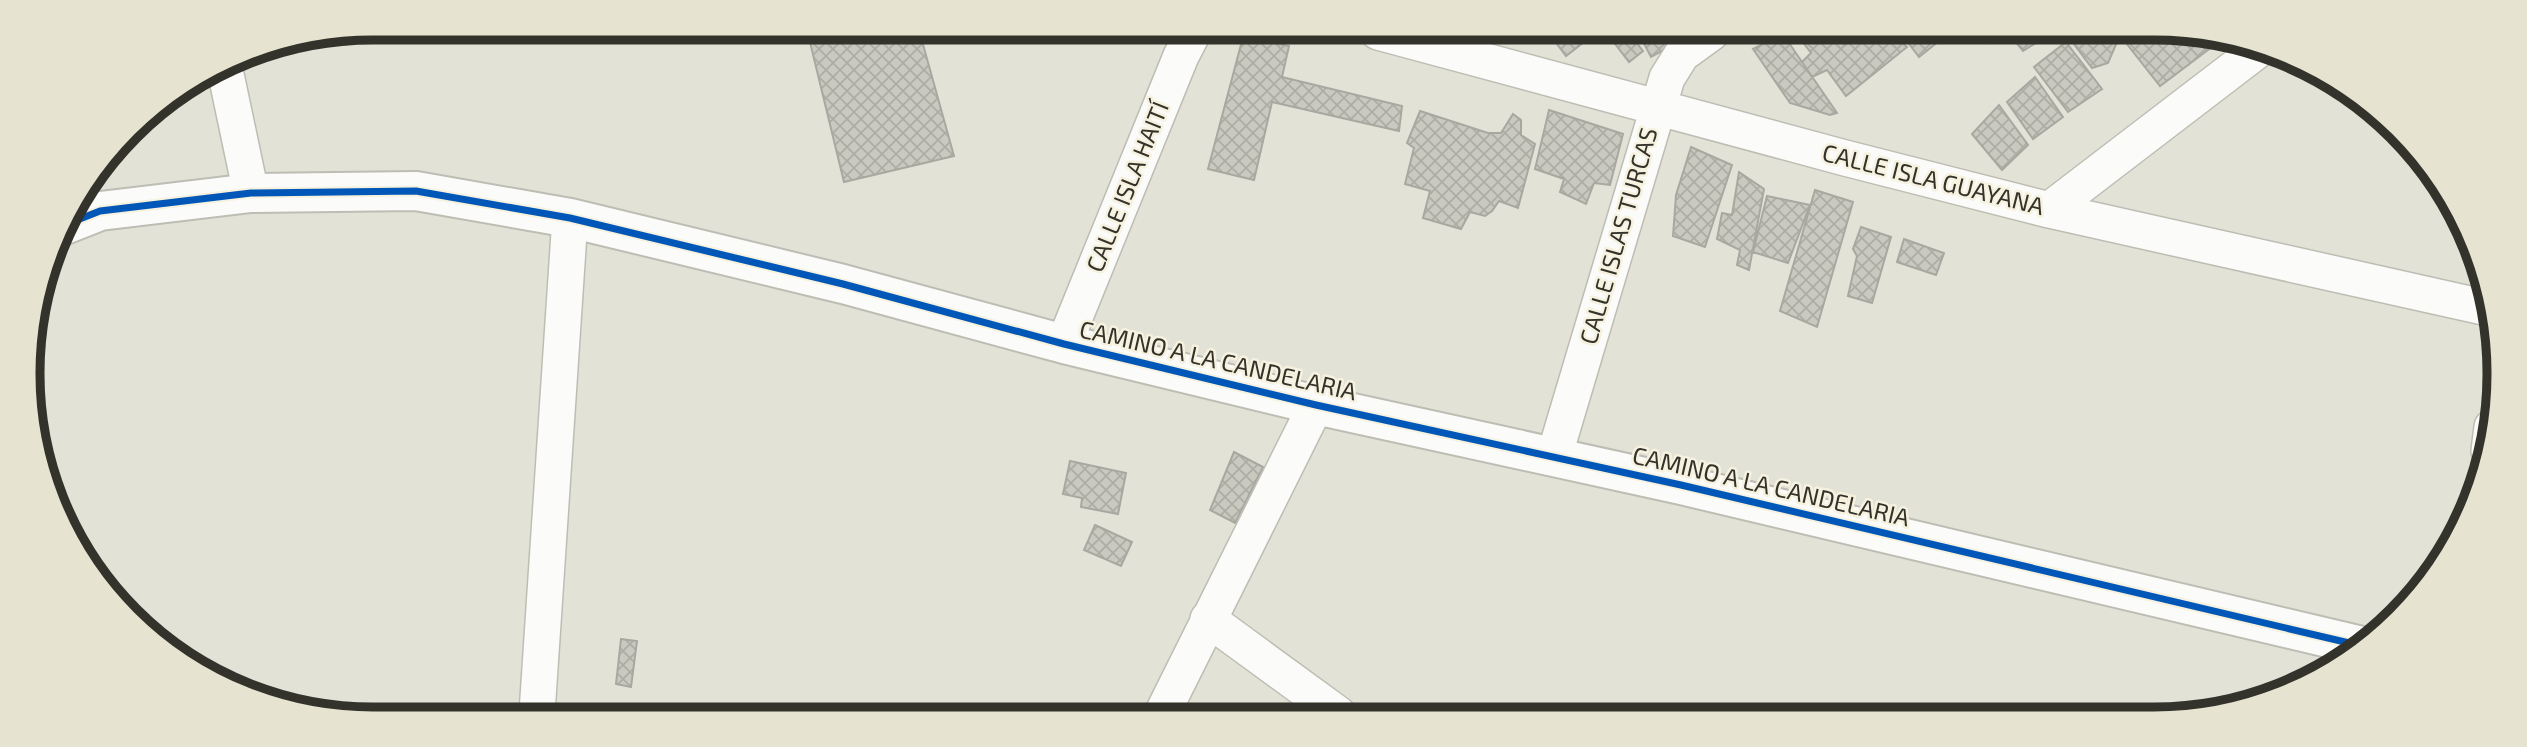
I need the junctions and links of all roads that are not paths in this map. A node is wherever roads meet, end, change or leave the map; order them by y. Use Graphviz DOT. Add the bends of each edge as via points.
graph roads {
  1 [pos="1189,40"];
  2 [pos="1408,40"];
  3 [pos="1701,40"];
  4 [pos="2251,55"];
  5 [pos="226,75"];
  6 [pos="1657,106"];
  7 [pos="251,193"];
  8 [pos="2049,210"];
  9 [pos="570,218"];
  10 [pos="78,220"];
  11 [pos="2480,306"];
  12 [pos="1064,344"];
  13 [pos="1316,405"];
  14 [pos="1554,457"];
  15 [pos="1208,619"];
  16 [pos="2349,643"];
  17 [pos="537,707"];
  18 [pos="1165,707"];
  19 [pos="1328,707"];
  1 -- 12 [label="street, CALLE ISLA HAITÍ"];
  2 -- 6 [label="street, CALLE ISLA GUAYANA"];
  3 -- 6 [label="street, CALLE ISLAS TURCAS" via="1682,54"];
  4 -- 8 [label="street"];
  5 -- 7 [label="street"];
  6 -- 8 [label="street, CALLE ISLA GUAYANA"];
  6 -- 14 [label="street, CALLE ISLAS TURCAS"];
  7 -- 9 [label="street, CAMINO A LA CANDELARIA" via="416,191"];
  7 -- 10 [label="street, CAMINO A LA CANDELARIA" via="100,211"];
  8 -- 11 [label="street, CALLE ISLA GUAYANA"];
  9 -- 12 [label="street, CAMINO A LA CANDELARIA" via="843,284"];
  9 -- 17 [label="street"];
  12 -- 13 [label="street, CAMINO A LA CANDELARIA"];
  13 -- 14 [label="street, CAMINO A LA CANDELARIA"];
  13 -- 15 [label="street"];
  14 -- 16 [label="street, CAMINO A LA CANDELARIA"];
  15 -- 18 [label="street"];
  15 -- 19 [label="street"];
}
